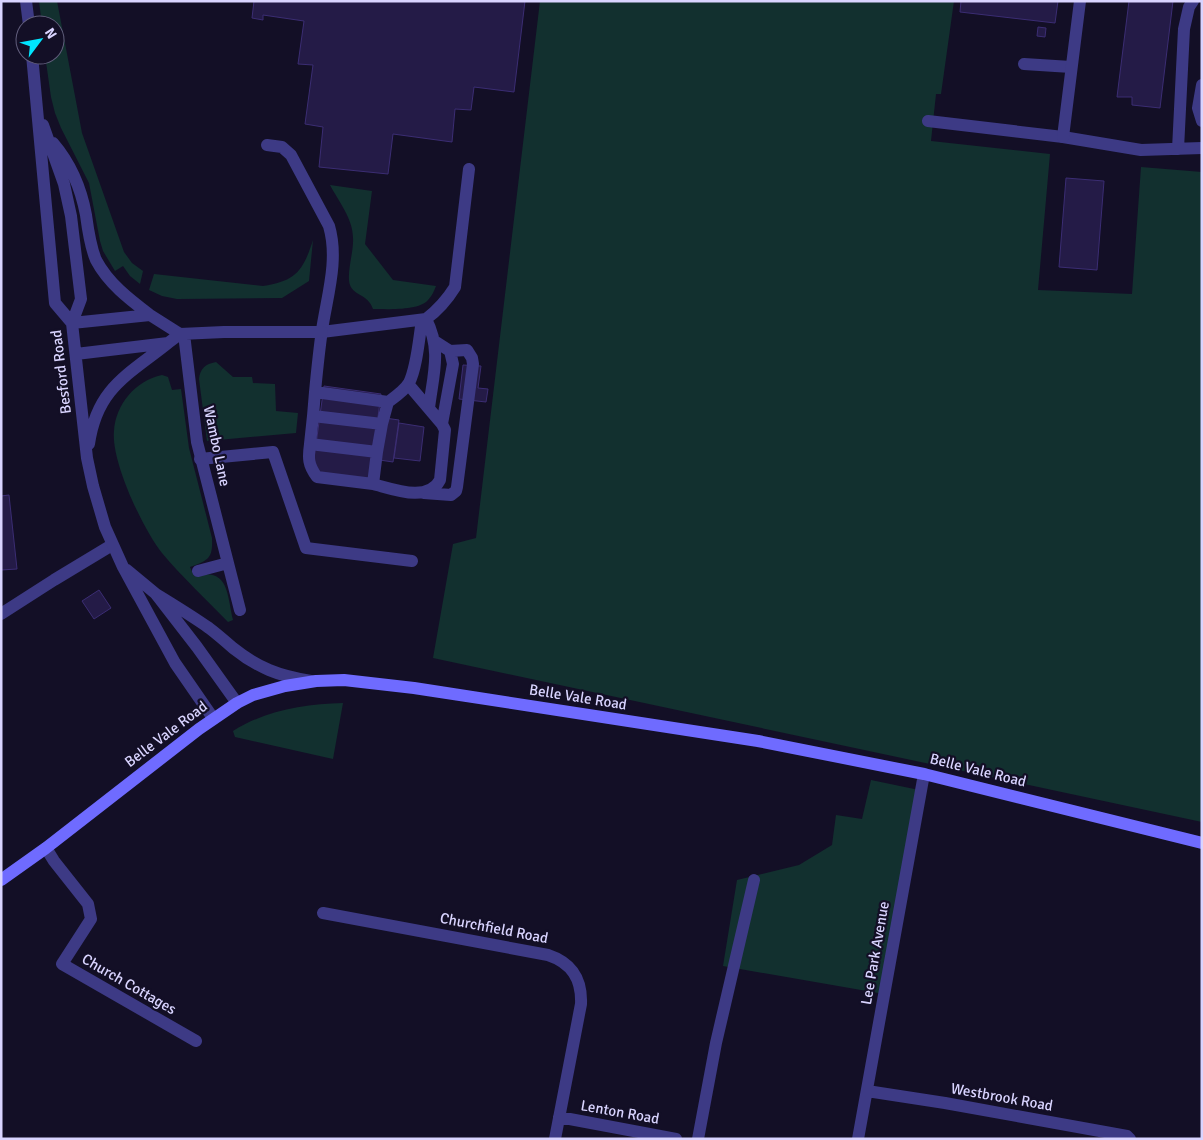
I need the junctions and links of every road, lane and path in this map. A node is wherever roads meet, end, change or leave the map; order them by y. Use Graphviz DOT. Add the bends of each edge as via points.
graph roads {
  1 [pos="26,1"];
  2 [pos="1080,1"];
  3 [pos="1193,1"];
  4 [pos="28,15"];
  5 [pos="1024,64"];
  6 [pos="33,65"];
  7 [pos="1072,67"];
  8 [pos="1202,85"];
  9 [pos="38,109"];
  10 [pos="928,121"];
  11 [pos="1202,121"];
  12 [pos="47,135"];
  13 [pos="1063,138"];
  14 [pos="267,145"];
  15 [pos="1178,148"];
  16 [pos="1202,148"];
  17 [pos="470,169"];
  18 [pos="150,315"];
  19 [pos="424,320"];
  20 [pos="72,322"];
  21 [pos="322,332"];
  22 [pos="182,334"];
  23 [pos="436,342"];
  24 [pos="168,343"];
  25 [pos="450,351"];
  26 [pos="76,354"];
  27 [pos="408,384"];
  28 [pos="315,392"];
  29 [pos="388,402"];
  30 [pos="429,408"];
  31 [pos="312,416"];
  32 [pos="382,424"];
  33 [pos="442,424"];
  34 [pos="310,444"];
  35 [pos="377,452"];
  36 [pos="87,458"];
  37 [pos="200,459"];
  38 [pos="373,484"];
  39 [pos="424,493"];
  40 [pos="112,545"];
  41 [pos="412,561"];
  42 [pos="228,563"];
  43 [pos="123,567"];
  44 [pos="198,571"];
  45 [pos="156,594"];
  46 [pos="240,610"];
  47 [pos="1,614"];
  48 [pos="316,681"];
  49 [pos="237,703"];
  50 [pos="213,718"];
  51 [pos="924,774"];
  52 [pos="1202,843"];
  53 [pos="46,848"];
  54 [pos="1,880"];
  55 [pos="754,880"];
  56 [pos="322,913"];
  57 [pos="196,1042"];
  58 [pos="867,1091"];
  59 [pos="559,1117"];
  60 [pos="555,1139"];
  61 [pos="676,1139"];
  62 [pos="698,1139"];
  63 [pos="858,1139"];
  64 [pos="1130,1139"];
  1 -- 4 [label="street"];
  2 -- 7 [label="street"];
  3 -- 15 [label="street" via="1188,7 1184,29"];
  5 -- 7 [label="street"];
  6 -- 9 [label="street, Besford Road"];
  7 -- 13 [label="street"];
  8 -- 11 [label="street" via="1198,108"];
  9 -- 12 [label="street"];
  9 -- 20 [label="street, Besford Road" via="55,302"];
  10 -- 13 [label="street"];
  12 -- 18 [label="street" via="63,155 78,184 91,245 100,266 114,285"];
  12 -- 20 [label="street" via="71,216 81,299"];
  13 -- 15 [label="street" via="1140,150"];
  14 -- 21 [label="street" via="282,147 291,155 329,226 334,248"];
  15 -- 16 [label="street"];
  17 -- 19 [label="street" via="456,287 436,312"];
  18 -- 20 [label="street"];
  18 -- 22 [label="street"];
  19 -- 21 [label="street"];
  19 -- 23 [label="street"];
  19 -- 27 [label="street"];
  20 -- 26 [label="street, Besford Road"];
  21 -- 22 [label="street"];
  21 -- 28 [label="street"];
  22 -- 24 [label="street"];
  22 -- 37 [label="street, Wambo Lane"];
  23 -- 25 [label="street"];
  23 -- 30 [label="street"];
  24 -- 26 [label="street"];
  24 -- 36 [label="street" via="119,381 107,396 96,415"];
  25 -- 33 [label="street" via="453,364"];
  25 -- 39 [label="street" via="467,350 473,364 457,487 451,495"];
  26 -- 36 [label="street, Besford Road"];
  27 -- 29 [label="street"];
  27 -- 30 [label="street"];
  28 -- 29 [label="street"];
  28 -- 31 [label="street"];
  29 -- 32 [label="street"];
  30 -- 33 [label="street"];
  31 -- 32 [label="street"];
  31 -- 34 [label="street"];
  32 -- 35 [label="street"];
  33 -- 39 [label="street" via="445,430 440,480 436,487"];
  34 -- 35 [label="street"];
  34 -- 38 [label="street" via="308,459 316,477"];
  35 -- 38 [label="street"];
  36 -- 40 [label="street, Besford Road"];
  37 -- 41 [label="street" via="273,452 306,548"];
  37 -- 42 [label="street, Wambo Lane"];
  38 -- 39 [label="street"];
  40 -- 43 [label="street, Besford Road"];
  40 -- 47 [label="street"];
  42 -- 44 [label="street"];
  42 -- 46 [label="street, Wambo Lane"];
  43 -- 45 [label="street, Besford Road"];
  43 -- 50 [label="street, Besford Road" via="174,663"];
  45 -- 48 [label="street, Besford Road" via="211,629 257,665 292,678"];
  45 -- 49 [label="street, Besford Road"];
  48 -- 49 [label="main road, Belle Vale Road" via="275,688"];
  48 -- 51 [label="main road, Belle Vale Road" via="356,680 452,694 758,741"];
  49 -- 50 [label="main road, Belle Vale Road"];
  50 -- 53 [label="main road, Belle Vale Road"];
  51 -- 52 [label="main road, Belle Vale Road"];
  51 -- 58 [label="street, Lee Park Avenue"];
  53 -- 54 [label="main road, Belle Vale Road"];
  53 -- 57 [label="street, Church Cottages" via="88,904 91,918 62,964"];
  55 -- 62 [label="street" via="716,1042"];
  56 -- 59 [label="street, Churchfield Road" via="548,955 570,967 579,981 581,1004"];
  58 -- 63 [label="street, Lee Park Avenue"];
  58 -- 64 [label="street, Westbrook Road"];
  59 -- 60 [label="street, Churchfield Road"];
  59 -- 61 [label="street, Lenton Road"];
}
